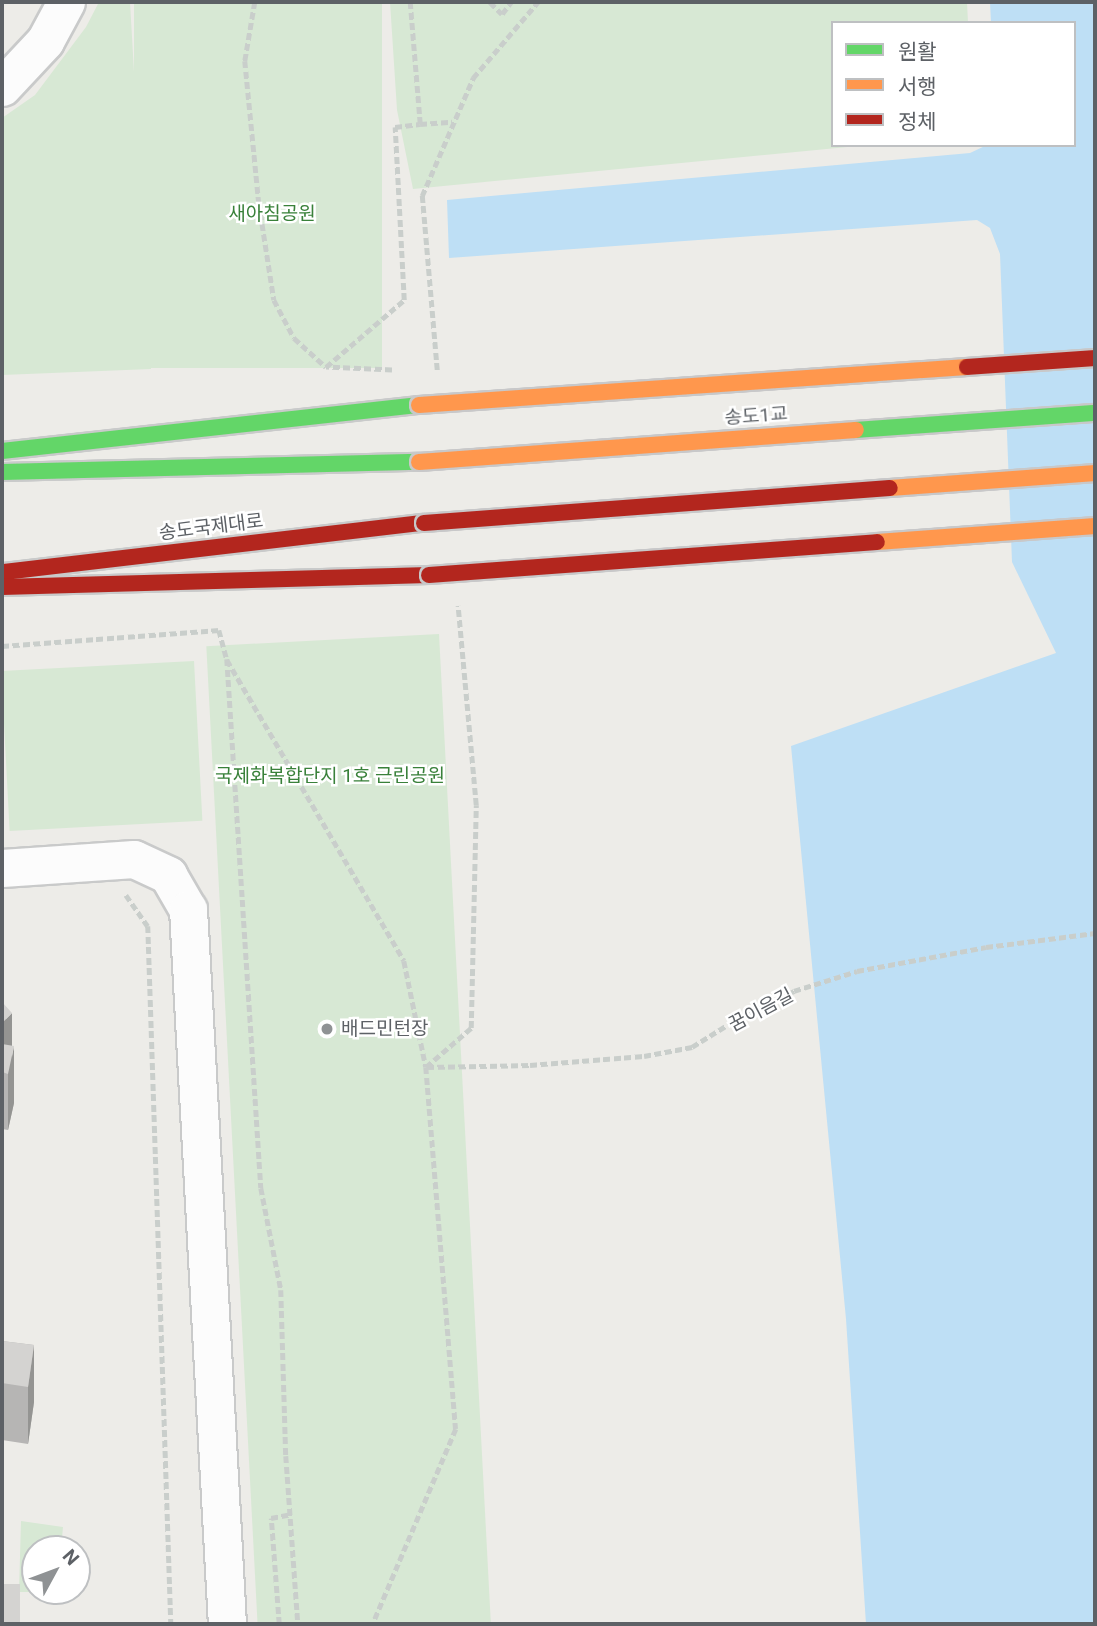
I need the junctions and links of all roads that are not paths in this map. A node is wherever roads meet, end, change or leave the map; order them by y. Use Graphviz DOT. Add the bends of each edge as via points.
graph roads {
  1 [pos="66,2"];
  2 [pos="2,87"];
  3 [pos="1095,358"];
  4 [pos="1095,413"];
  5 [pos="2,451"];
  6 [pos="2,472"];
  7 [pos="1095,473"];
  8 [pos="1095,526"];
  9 [pos="2,573"];
  10 [pos="2,587"];
  11 [pos="2,868"];
  12 [pos="227,1624"];
  1 -- 2 [label="street" via="45,41"];
  3 -- 5 [label="main road, bridge" via="419,405"];
  4 -- 6 [label="main road, 송도1교, bridge" via="419,462"];
  7 -- 9 [label="main road, 송도국제대로, bridge" via="424,523"];
  8 -- 10 [label="main road, bridge" via="429,575"];
  11 -- 12 [label="street" via="134,859 168,875 188,909"];
}
